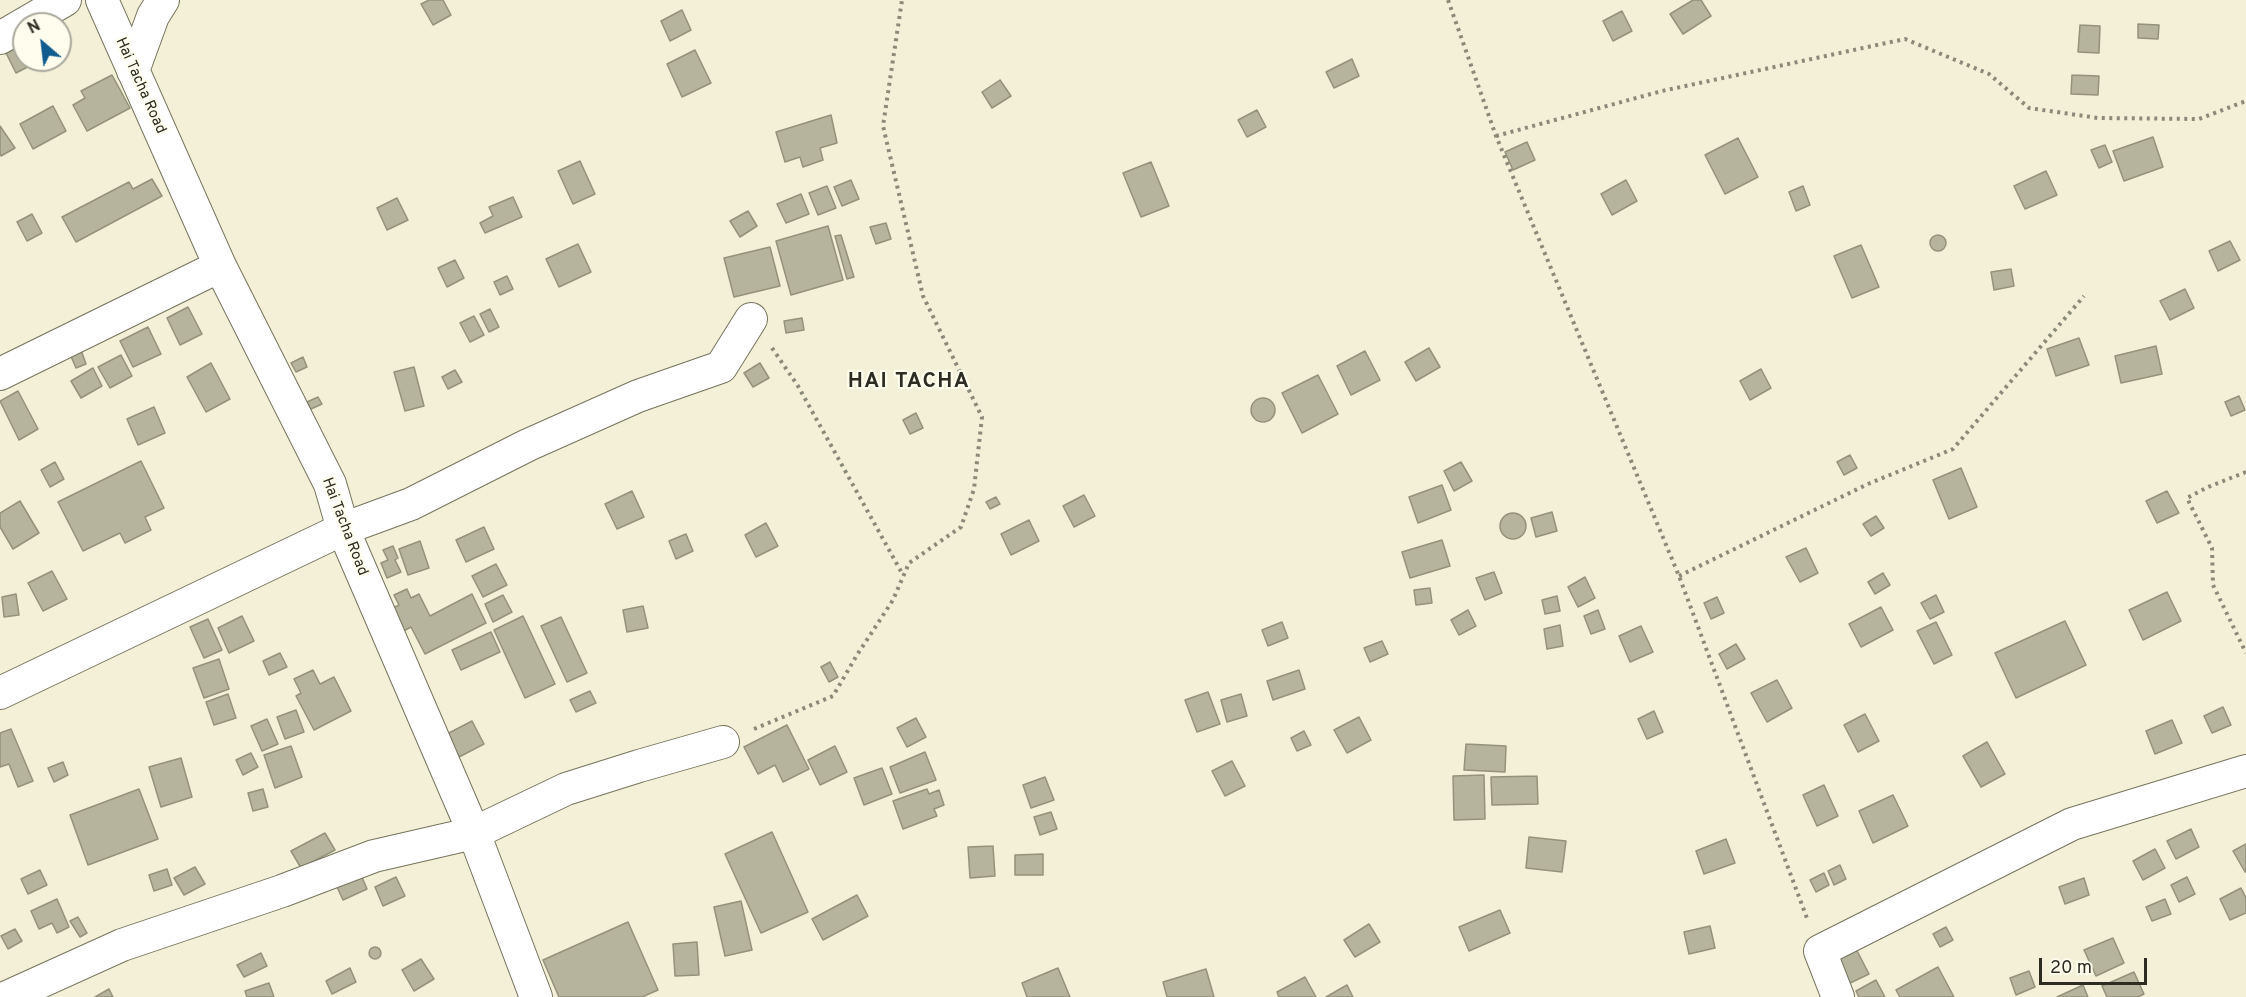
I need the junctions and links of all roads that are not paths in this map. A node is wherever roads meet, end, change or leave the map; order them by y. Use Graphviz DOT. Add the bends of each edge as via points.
graph roads {
  1 [pos="65,0"];
  2 [pos="102,0"];
  3 [pos="163,0"];
  4 [pos="0,38"];
  5 [pos="133,71"];
  6 [pos="220,266"];
  7 [pos="751,319"];
  8 [pos="0,374"];
  9 [pos="343,529"];
  10 [pos="0,693"];
  11 [pos="723,742"];
  12 [pos="2246,771"];
  13 [pos="474,833"];
  14 [pos="7,997"];
  15 [pos="536,997"];
  16 [pos="1838,997"];
  1 -- 4 [label="street"];
  2 -- 5 [label="street, Hai Tacha Road"];
  3 -- 5 [label="street"];
  5 -- 6 [label="street, Hai Tacha Road"];
  6 -- 8 [label="street"];
  6 -- 9 [label="street, Hai Tacha Road" via="330,484"];
  7 -- 9 [label="street" via="721,367 638,396 528,445 411,504"];
  9 -- 10 [label="street"];
  9 -- 13 [label="street, Hai Tacha Road"];
  11 -- 13 [label="street" via="566,789"];
  12 -- 16 [label="street" via="2072,824 1820,951"];
  13 -- 14 [label="street" via="374,856 122,945"];
  13 -- 15 [label="street, Hai Tacha Road"];
}
